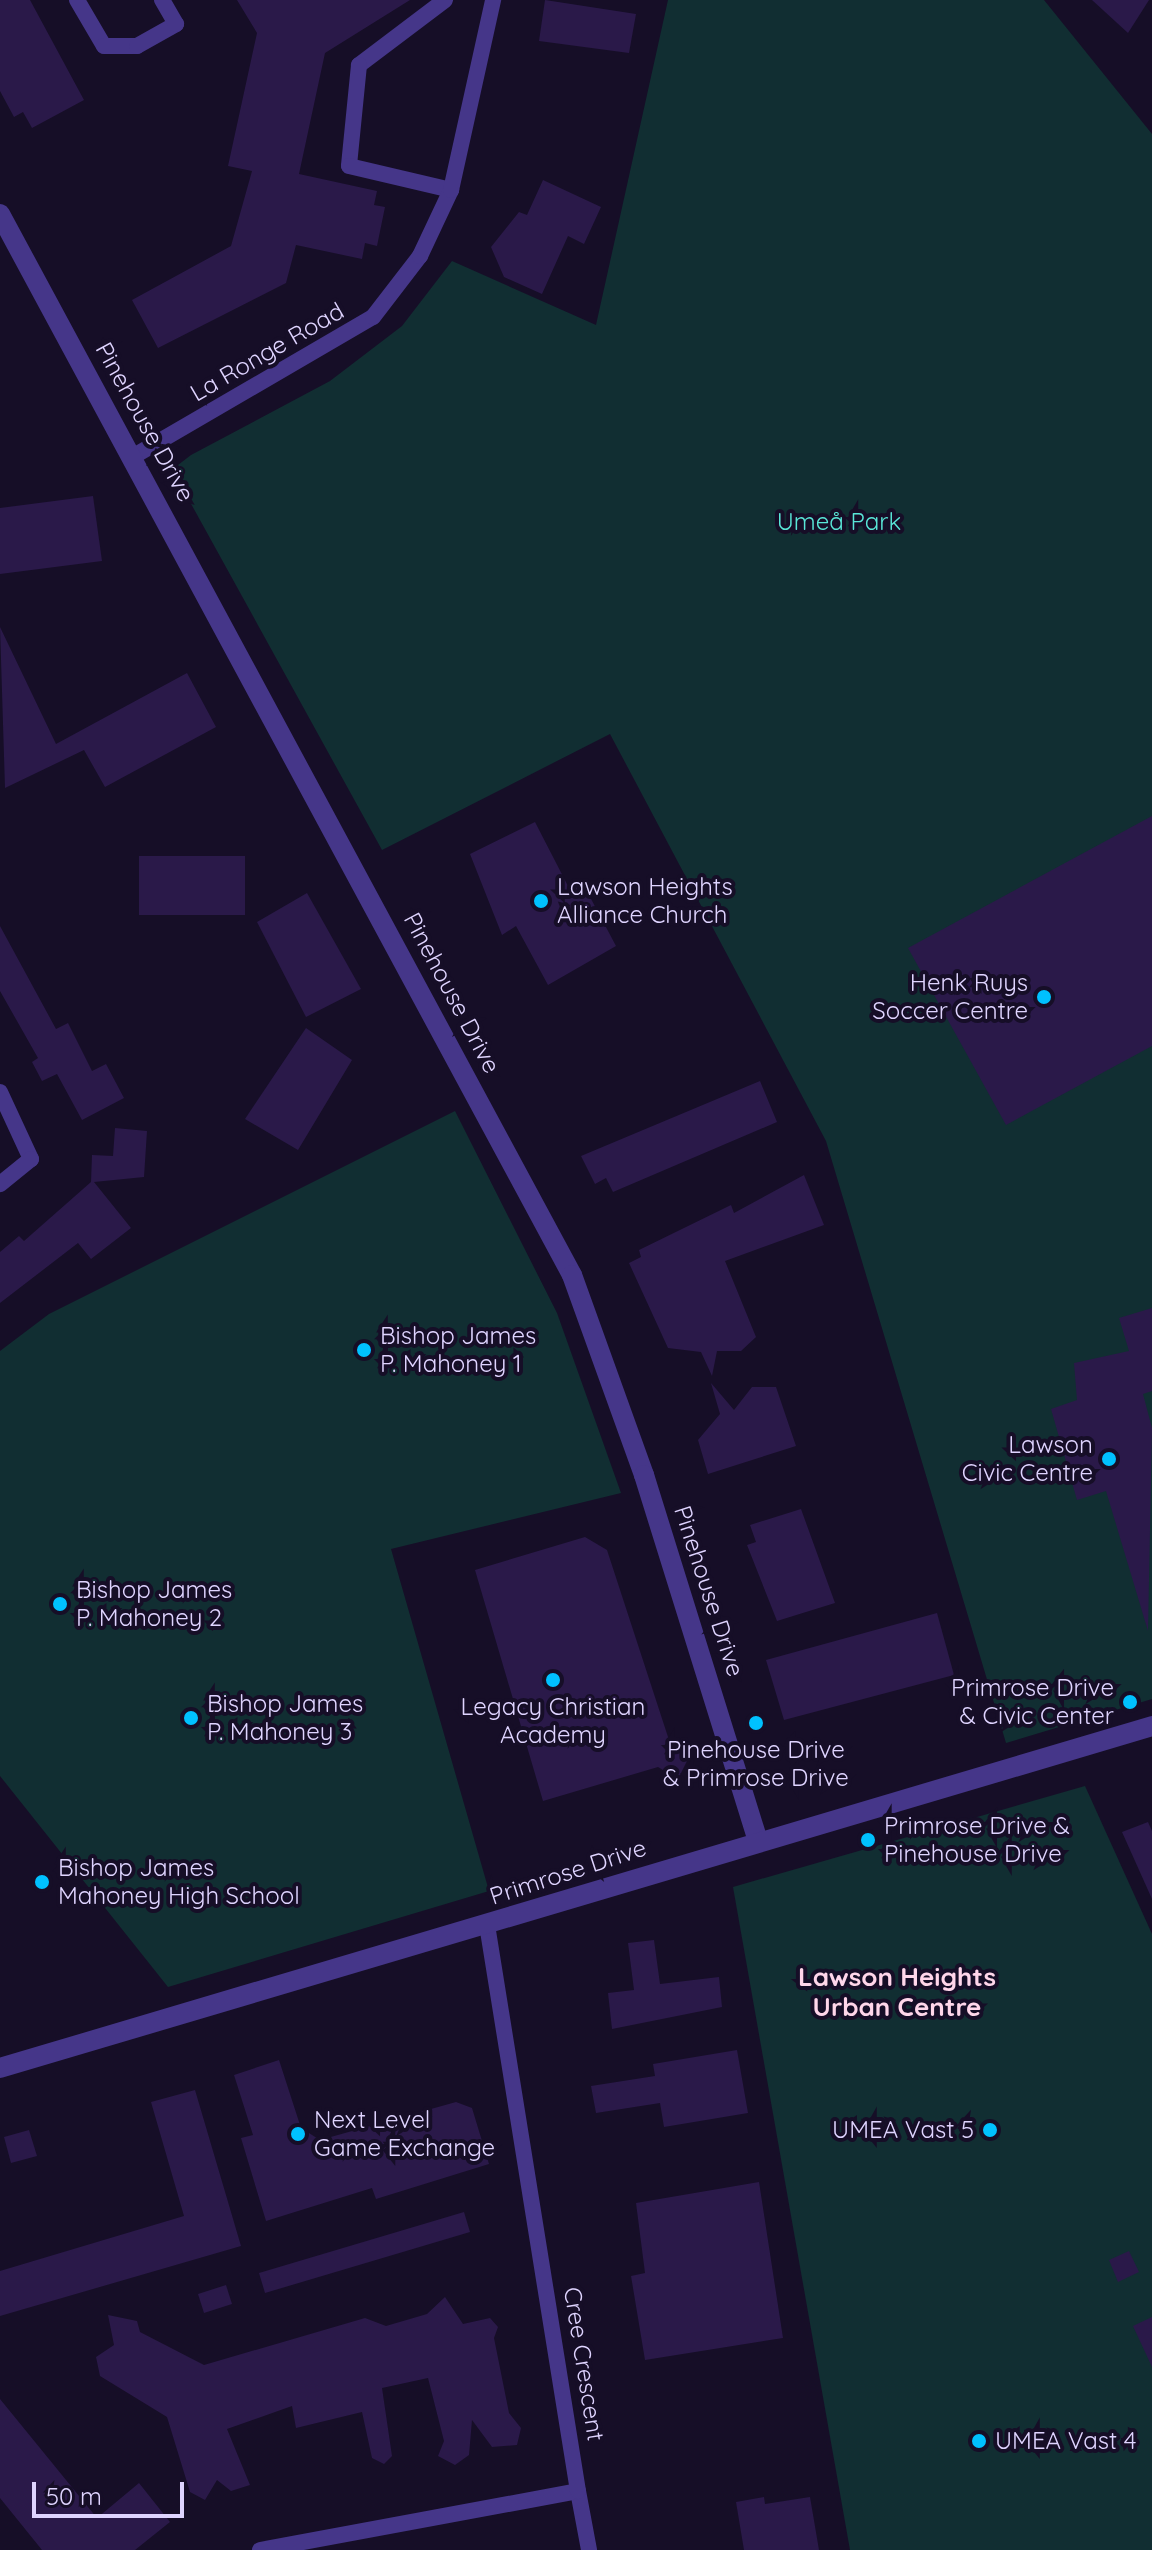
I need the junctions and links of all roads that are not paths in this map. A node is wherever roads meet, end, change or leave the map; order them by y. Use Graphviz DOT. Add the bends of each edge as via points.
graph roads {
  1 [pos="77,0"];
  2 [pos="162,0"];
  3 [pos="445,0"];
  4 [pos="493,0"];
  5 [pos="451,190"];
  6 [pos="0,214"];
  7 [pos="134,456"];
  8 [pos="0,1092"];
  9 [pos="0,1184"];
  10 [pos="1152,1726"];
  11 [pos="758,1840"];
  12 [pos="487,1925"];
  13 [pos="0,2068"];
  14 [pos="578,2491"];
  15 [pos="260,2550"];
  16 [pos="589,2550"];
  1 -- 2 [label="street" via="104,46 137,46 176,24"];
  3 -- 5 [label="street" via="359,65 349,166"];
  4 -- 5 [label="street, La Ronge Road"];
  5 -- 7 [label="street, La Ronge Road" via="420,256 373,317"];
  6 -- 7 [label="street, Pinehouse Drive"];
  7 -- 11 [label="street, Pinehouse Drive" via="572,1275 644,1475"];
  8 -- 9 [label="street" via="31,1159"];
  10 -- 11 [label="street, Primrose Drive"];
  11 -- 12 [label="street, Primrose Drive"];
  12 -- 13 [label="street, Primrose Drive"];
  12 -- 14 [label="street, Cree Crescent"];
  14 -- 15 [label="street"];
  14 -- 16 [label="street, Cree Crescent"];
}
